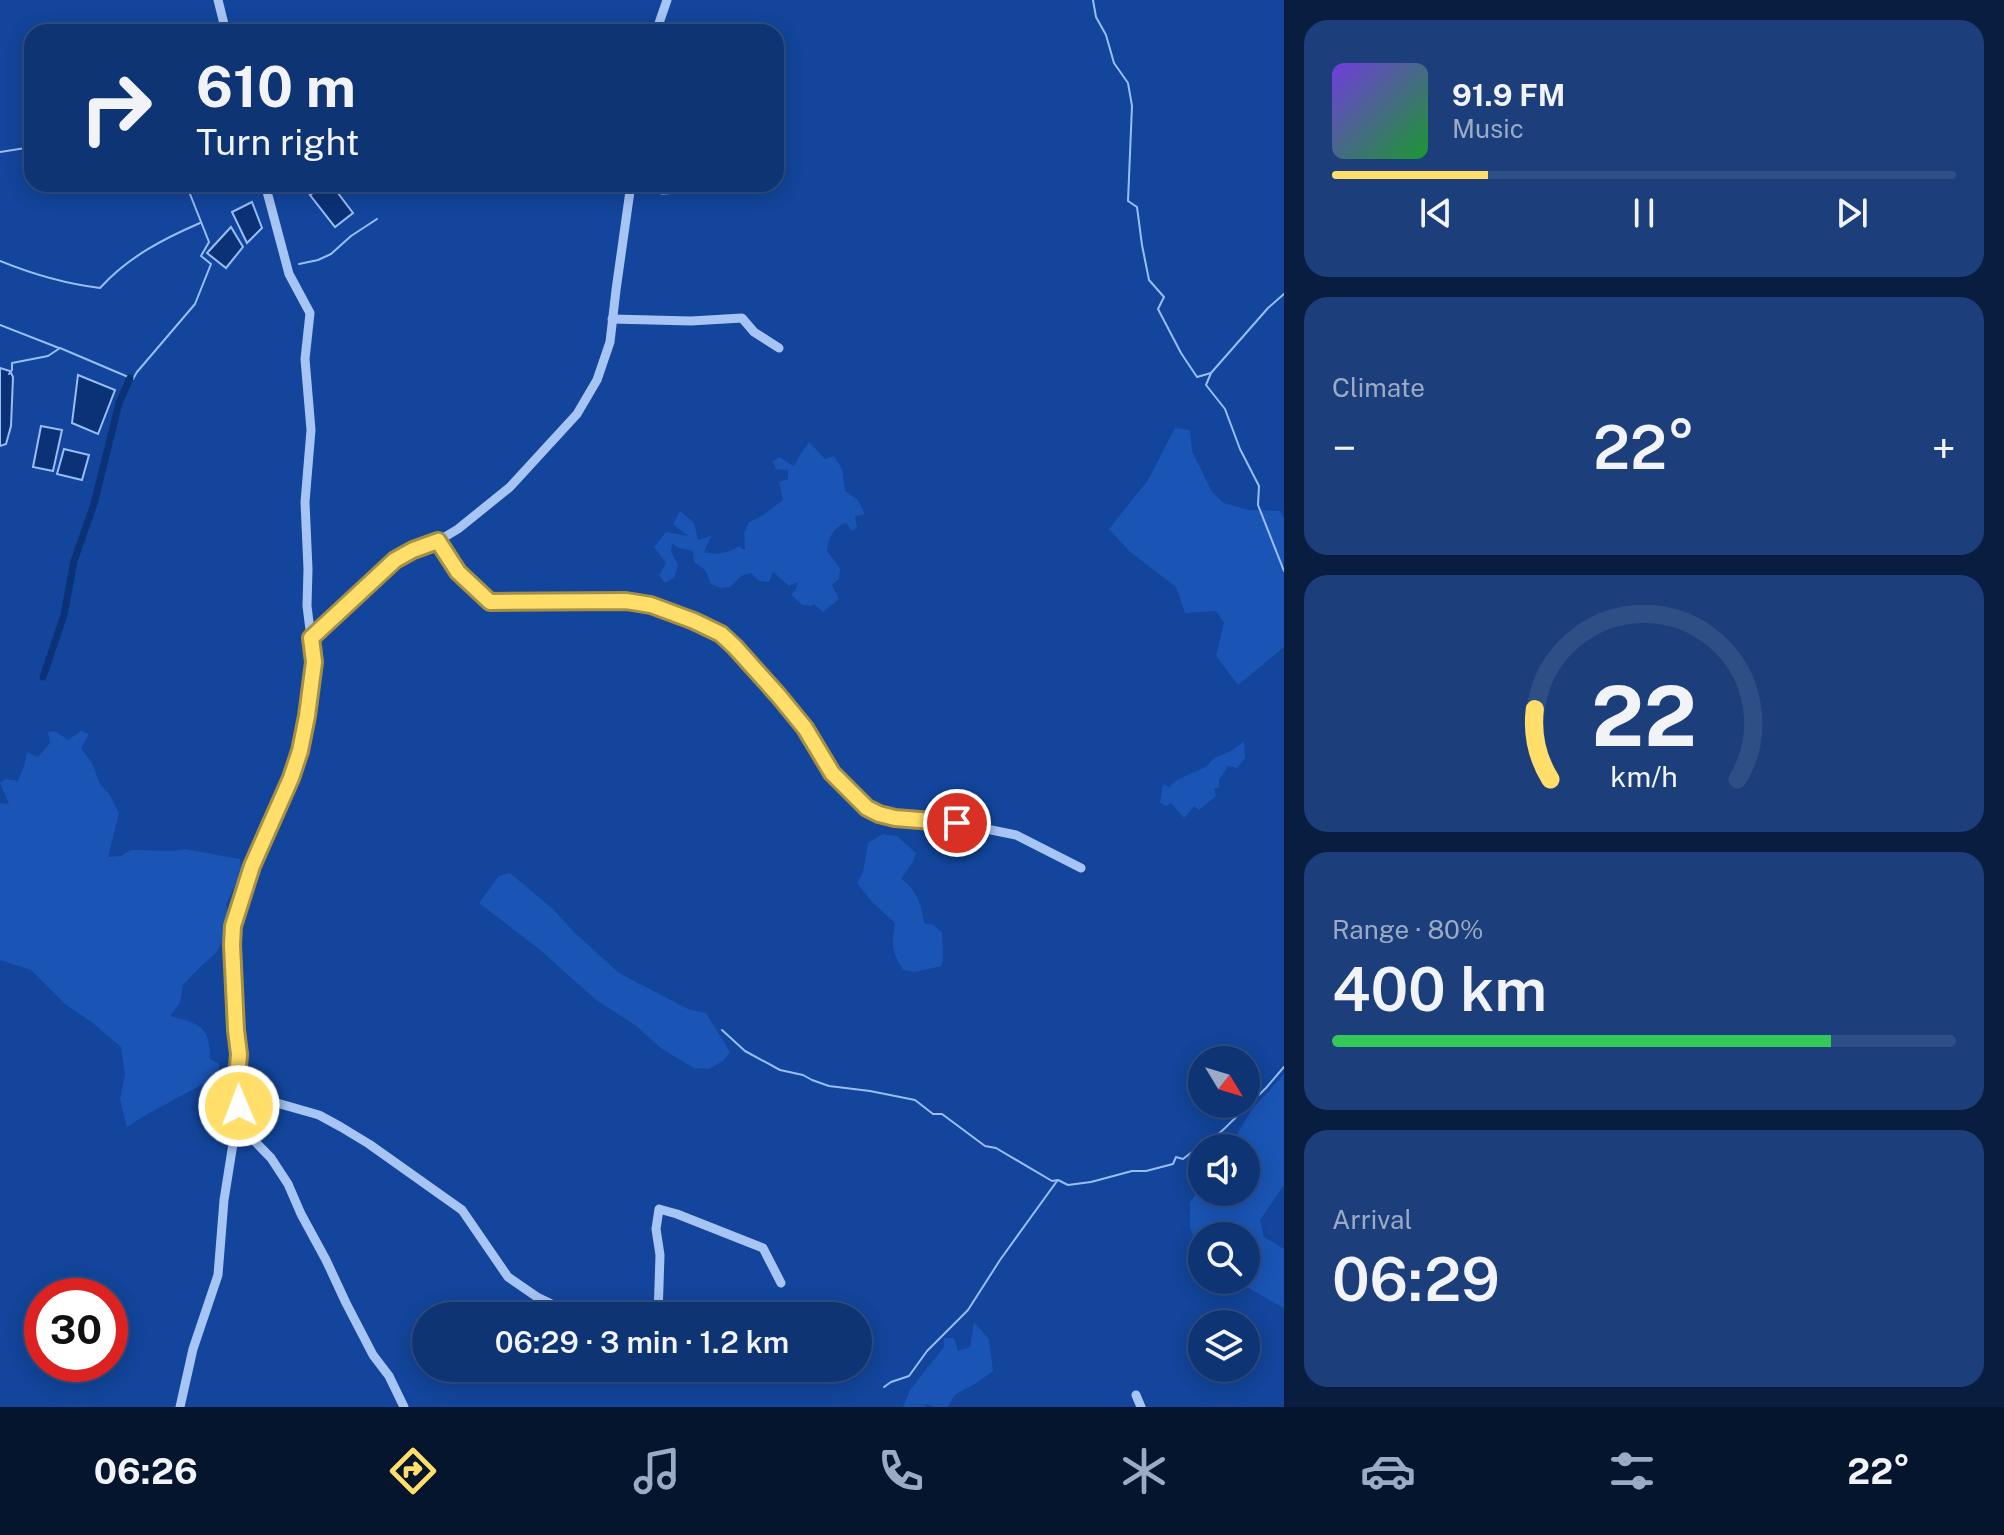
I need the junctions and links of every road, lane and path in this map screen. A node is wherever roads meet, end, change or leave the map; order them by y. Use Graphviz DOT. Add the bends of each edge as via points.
graph roads {
  1 [pos="218,0"];
  2 [pos="667,0"];
  3 [pos="224,24"];
  4 [pos="659,24"];
  5 [pos="267,192"];
  6 [pos="630,192"];
  7 [pos="612,319"];
  8 [pos="779,348"];
  9 [pos="438,541"];
  10 [pos="311,638"];
  11 [pos="1081,868"];
  12 [pos="238,1092"];
  13 [pos="236,1122"];
  14 [pos="781,1283"];
  15 [pos="548,1302"];
  16 [pos="658,1302"];
  17 [pos="1136,1395"];
  18 [pos="180,1407"];
  19 [pos="404,1407"];
  20 [pos="1141,1407"];
  1 -- 3 [label="street"];
  2 -- 4 [label="street"];
  5 -- 10 [label="street" via="289,274 310,313 305,359 311,430 305,502"];
  6 -- 7 [label="street"];
  7 -- 8 [label="street" via="742,318"];
  7 -- 9 [label="street" via="604,363 577,414 510,487"];
  9 -- 10 [label="street" via="395,560"];
  9 -- 11 [label="street" via="458,572 490,602 626,601 676,613 721,634 778,695 832,773 867,808 895,818 1016,835"];
  10 -- 12 [label="street" via="314,662 300,751 233,926"];
  12 -- 13 [label="street"];
  12 -- 15 [label="street" via="319,1115 369,1144 462,1210 508,1277"];
  13 -- 18 [label="street" via="218,1275"];
  13 -- 19 [label="street" via="288,1184"];
  14 -- 16 [label="street" via="763,1248 659,1209"];
  17 -- 20 [label="street"];
}
